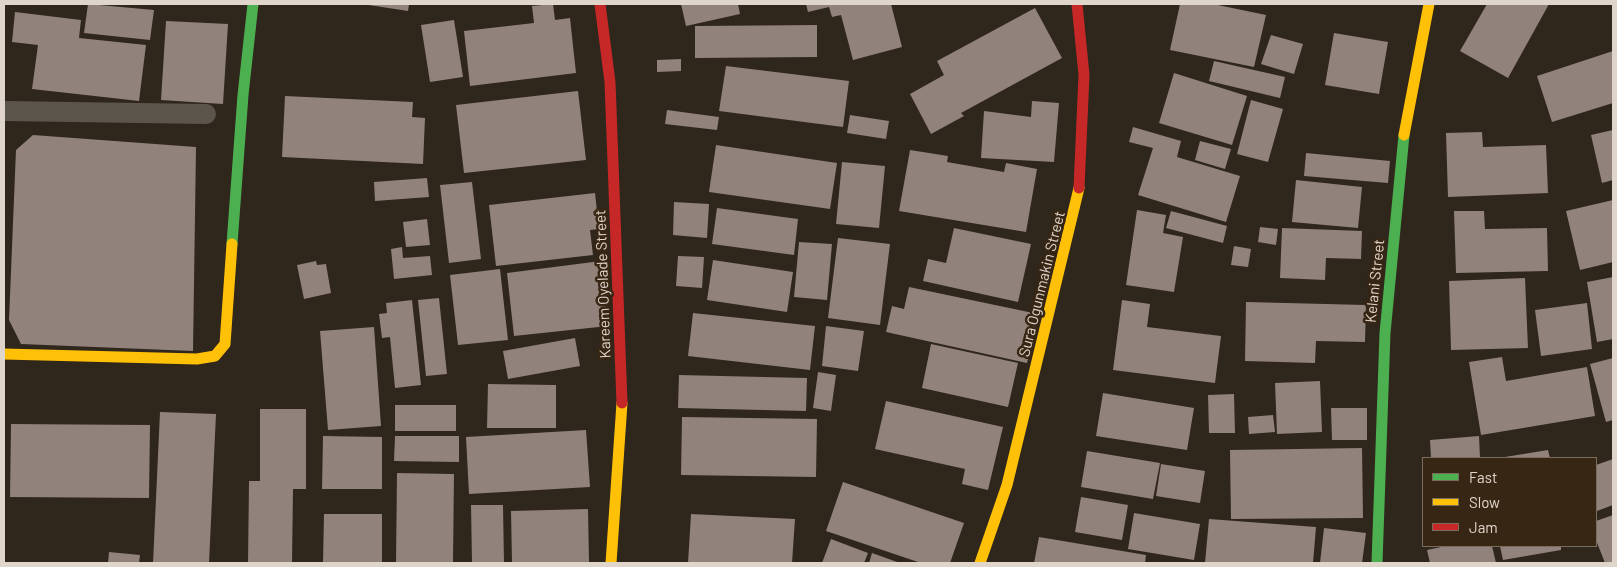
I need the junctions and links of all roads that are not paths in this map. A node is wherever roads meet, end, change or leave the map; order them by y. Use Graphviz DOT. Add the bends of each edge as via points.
graph roads {
  1 [pos="253,4"];
  2 [pos="600,4"];
  3 [pos="1077,4"];
  4 [pos="1429,4"];
  5 [pos="4,111"];
  6 [pos="206,114"];
  7 [pos="4,354"];
  8 [pos="611,563"];
  9 [pos="980,563"];
  10 [pos="1377,563"];
  1 -- 7 [label="street" via="242,94 225,344 215,356 197,359"];
  2 -- 8 [label="street, Kareem Oyelade Street" via="610,82 622,397"];
  3 -- 9 [label="street, Sura Ogunmakin Street" via="1084,75 1079,195 1007,485"];
  4 -- 10 [label="street, Kelani Street" via="1405,126 1385,332"];
  5 -- 6 [label="lane"];
}
